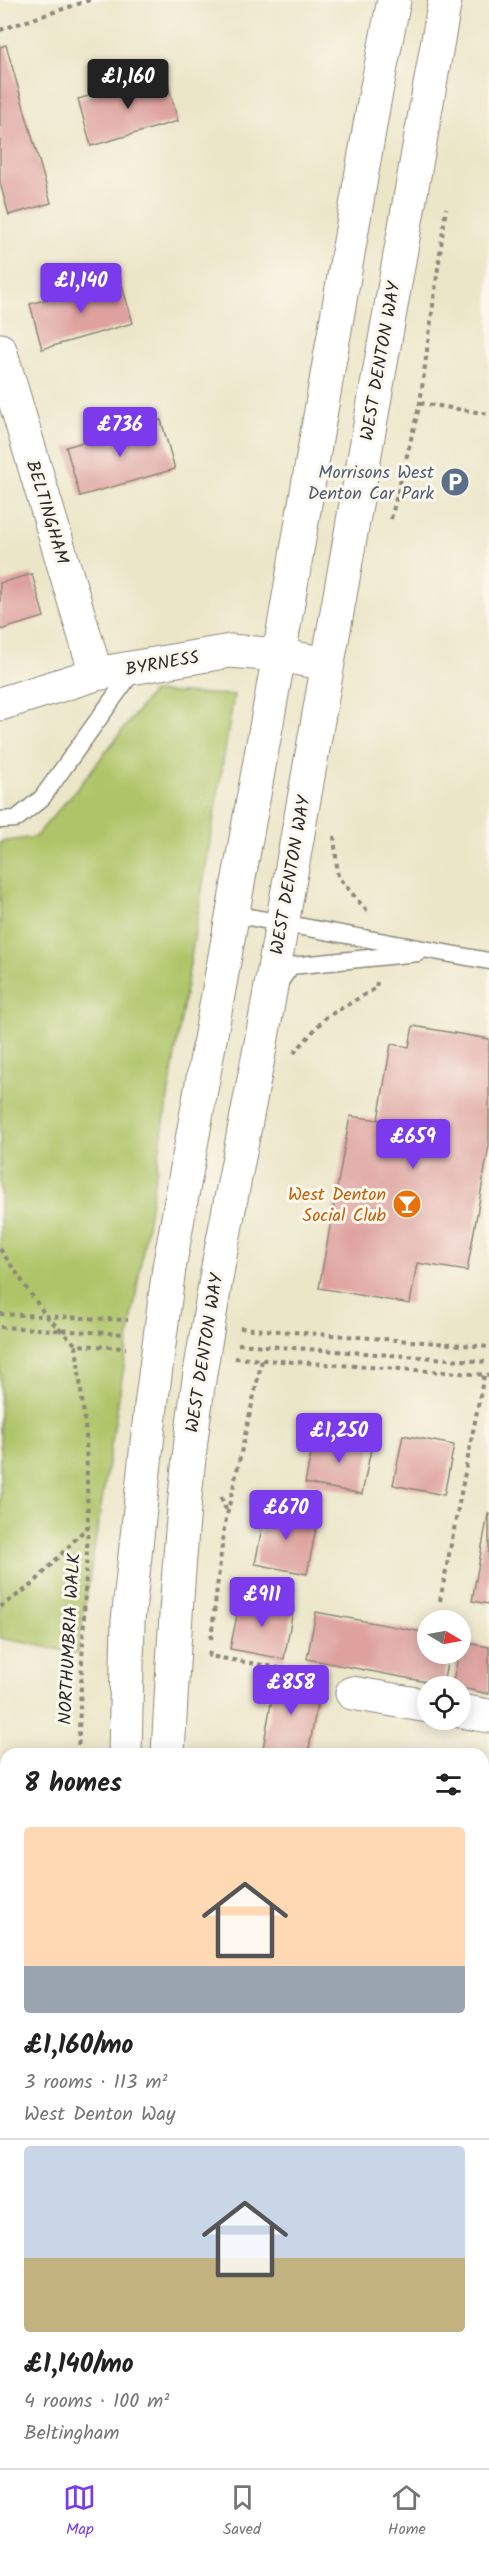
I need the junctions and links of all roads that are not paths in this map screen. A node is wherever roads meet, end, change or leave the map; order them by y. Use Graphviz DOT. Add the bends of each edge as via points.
graph roads {
  1 [pos="394,0"];
  2 [pos="445,0"];
  3 [pos="0,350"];
  4 [pos="279,655"];
  5 [pos="327,664"];
  6 [pos="136,667"];
  7 [pos="96,674"];
  8 [pos="0,704"];
  9 [pos="0,820"];
  10 [pos="232,914"];
  11 [pos="282,923"];
  12 [pos="383,949"];
  13 [pos="489,961"];
  14 [pos="268,999"];
  15 [pos="352,1693"];
  16 [pos="417,1704"];
  17 [pos="471,1713"];
  18 [pos="489,1716"];
  19 [pos="125,1748"];
  20 [pos="168,1748"];
  1 -- 4 [label="street"];
  2 -- 5 [label="street, WEST DENTON WAY"];
  3 -- 7 [label="street, BELTINGHAM"];
  4 -- 5 [label="street, BYRNESS"];
  4 -- 6 [label="street, BYRNESS" via="230,651"];
  4 -- 10 [label="street"];
  5 -- 11 [label="street, WEST DENTON WAY"];
  6 -- 7 [label="street, BYRNESS"];
  6 -- 9 [label="lane" via="42,798 16,819"];
  7 -- 8 [label="street, BYRNESS"];
  10 -- 11 [label="lane"];
  10 -- 19 [label="street, bridge" via="169,1268 151,1406 128,1621"];
  11 -- 12 [label="lane"];
  11 -- 14 [label="street, WEST DENTON WAY"];
  12 -- 13 [label="lane" via="437,951"];
  12 -- 14 [label="lane" via="291,966"];
  14 -- 20 [label="street, WEST DENTON WAY, bridge" via="219,1261 214,1365 192,1427 177,1588"];
  15 -- 16 [label="street"];
  17 -- 18 [label="street"];
}
